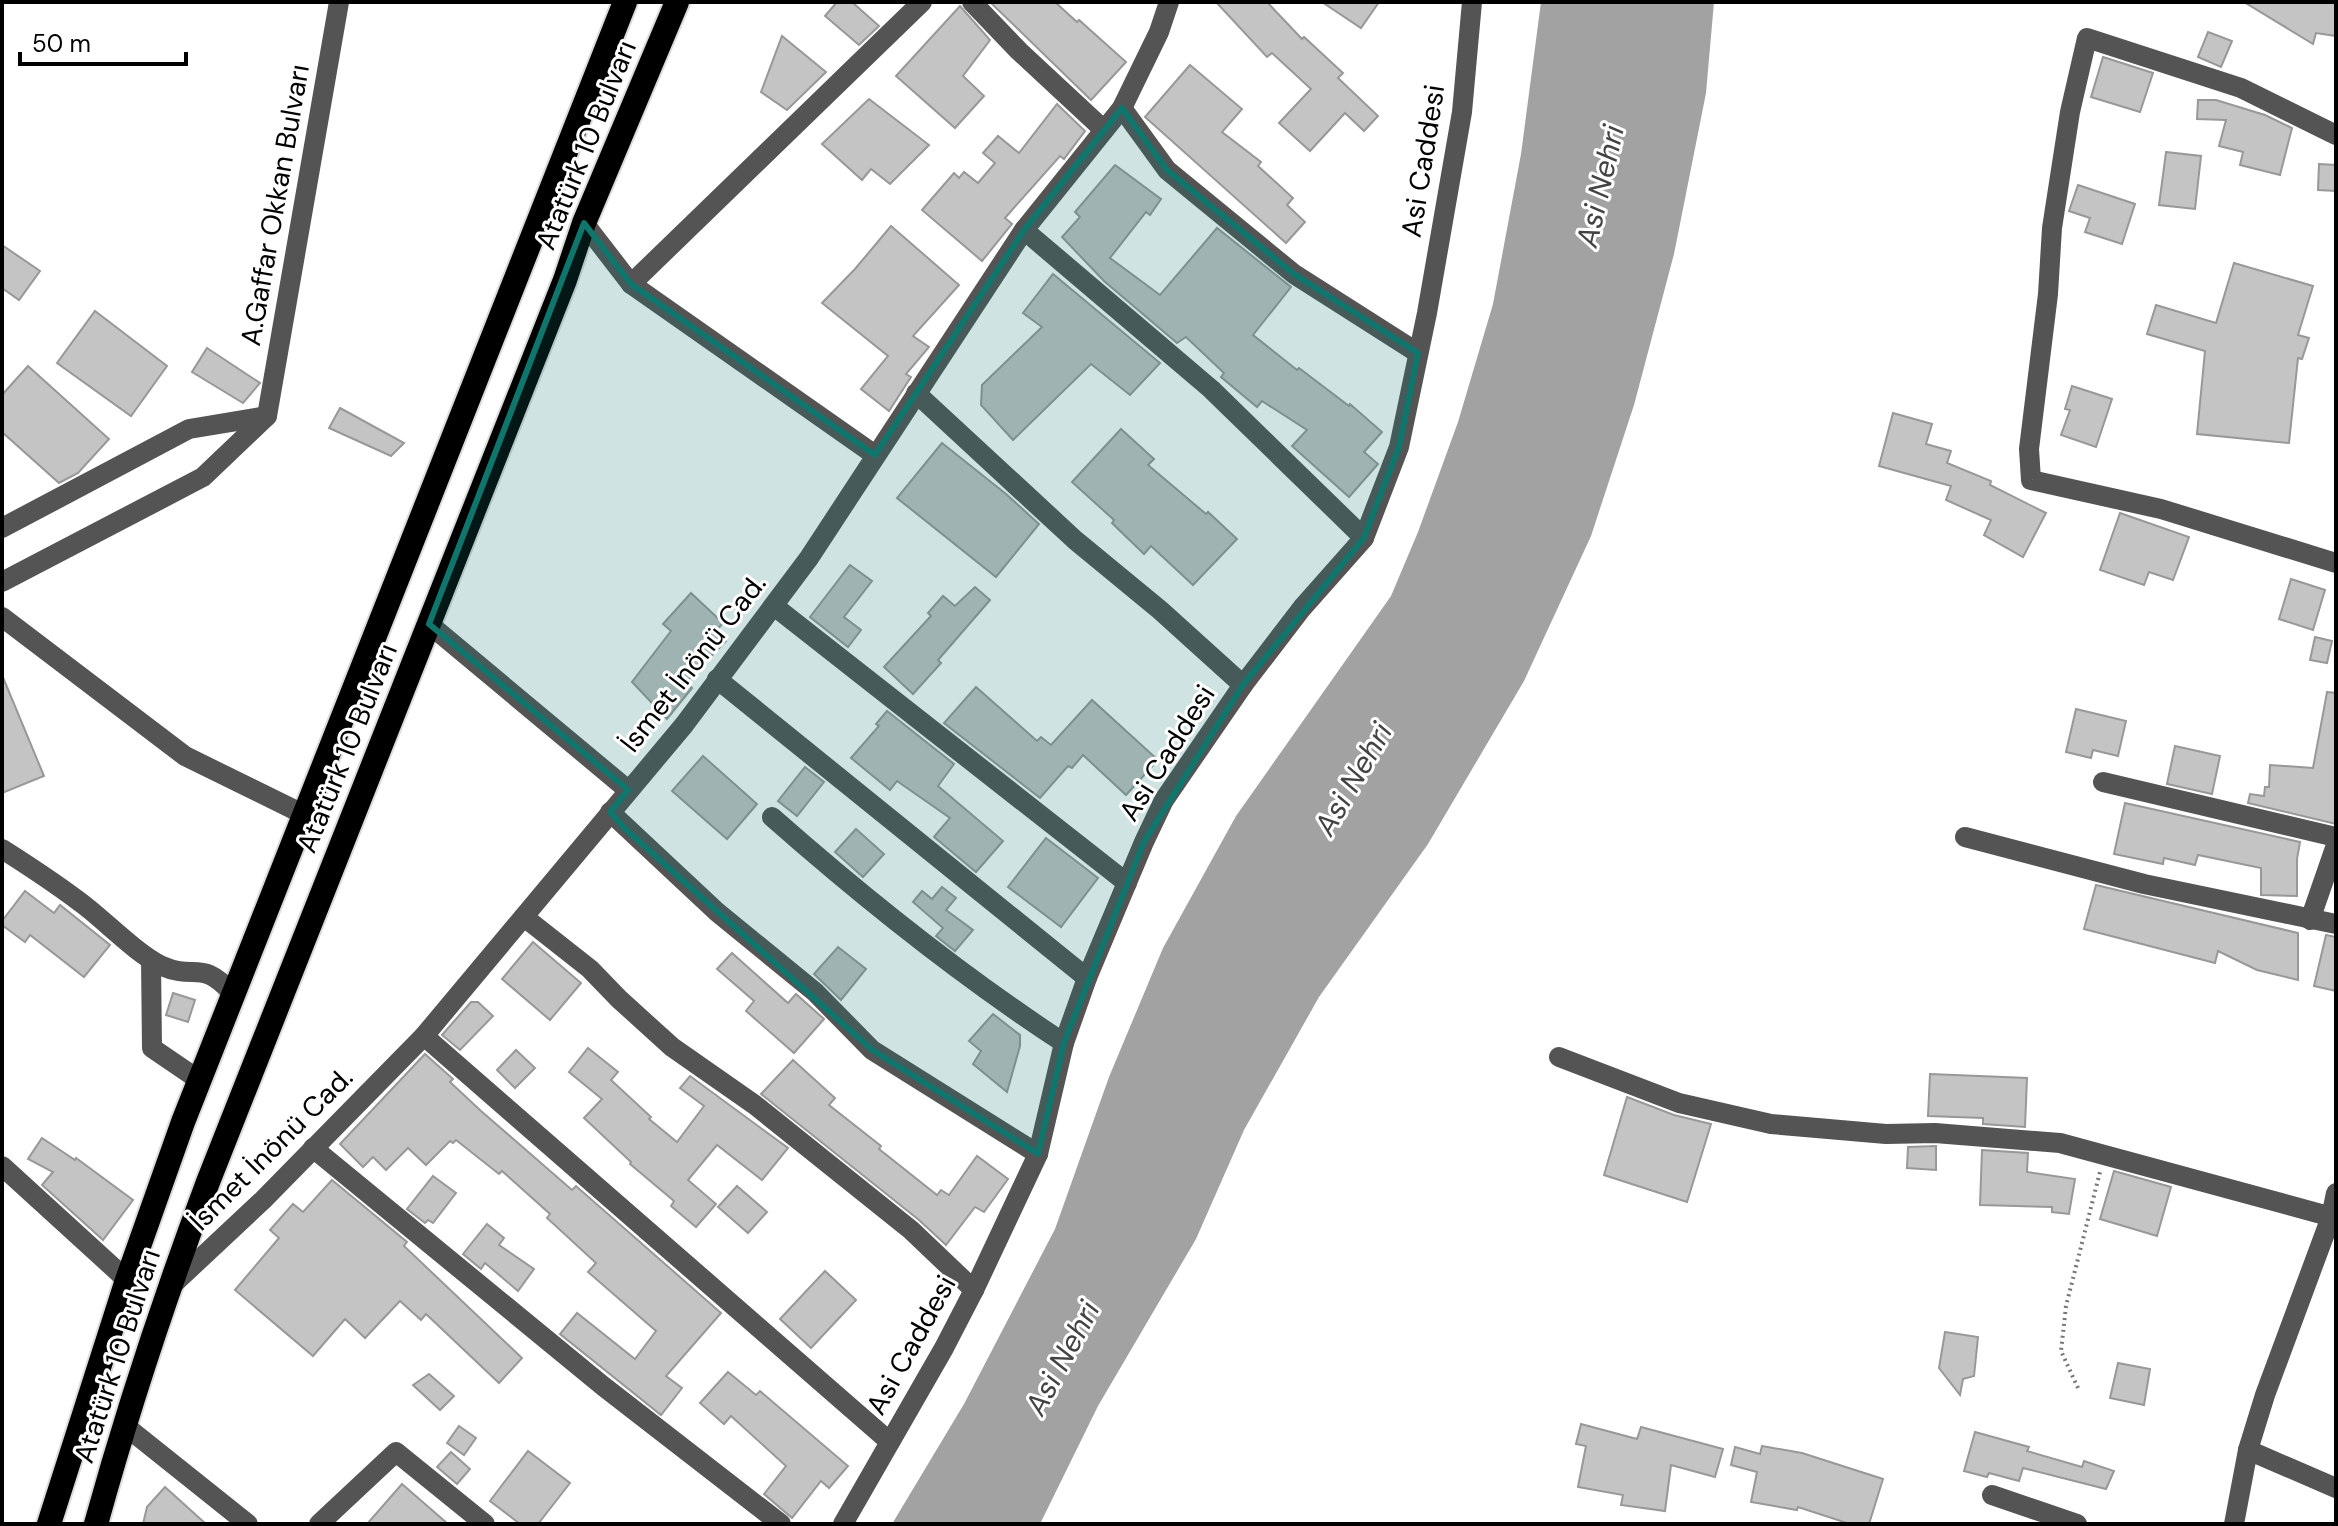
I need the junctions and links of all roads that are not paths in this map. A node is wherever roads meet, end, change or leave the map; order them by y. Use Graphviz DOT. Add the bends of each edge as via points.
graph roads {
  1 [pos="339,2"];
  2 [pos="625,2"];
  3 [pos="677,2"];
  4 [pos="922,2"];
  5 [pos="972,2"];
  6 [pos="1169,2"];
  7 [pos="1472,2"];
  8 [pos="1122,108"];
  9 [pos="1104,130"];
  10 [pos="2336,135"];
  11 [pos="584,223"];
  12 [pos="1024,230"];
  13 [pos="631,284"];
  14 [pos="1418,353"];
  15 [pos="916,393"];
  16 [pos="267,416"];
  17 [pos="875,455"];
  18 [pos="2,528"];
  19 [pos="1364,538"];
  20 [pos="2336,563"];
  21 [pos="2,582"];
  22 [pos="774,606"];
  23 [pos="2,617"];
  24 [pos="429,624"];
  25 [pos="717,679"];
  26 [pos="1243,685"];
  27 [pos="2103,782"];
  28 [pos="628,790"];
  29 [pos="610,812"];
  30 [pos="305,815"];
  31 [pos="772,817"];
  32 [pos="1965,837"];
  33 [pos="2336,837"];
  34 [pos="2336,845"];
  35 [pos="2,849"];
  36 [pos="1127,883"];
  37 [pos="524,917"];
  38 [pos="2310,920"];
  39 [pos="2336,924"];
  40 [pos="151,960"];
  41 [pos="1087,978"];
  42 [pos="233,994"];
  43 [pos="424,1036"];
  44 [pos="1064,1043"];
  45 [pos="1559,1057"];
  46 [pos="199,1080"];
  47 [pos="313,1148"];
  48 [pos="1038,1154"];
  49 [pos="2,1166"];
  50 [pos="2336,1193"];
  51 [pos="2334,1218"];
  52 [pos="127,1280"];
  53 [pos="169,1288"];
  54 [pos="974,1290"];
  55 [pos="124,1425"];
  56 [pos="890,1442"];
  57 [pos="2248,1450"];
  58 [pos="2336,1488"];
  59 [pos="1992,1495"];
  60 [pos="49,1524"];
  61 [pos="96,1524"];
  62 [pos="248,1524"];
  63 [pos="319,1524"];
  64 [pos="485,1524"];
  65 [pos="781,1524"];
  66 [pos="843,1524"];
  67 [pos="2077,1524"];
  68 [pos="2234,1524"];
  1 -- 16 [label="street, A.Gaffar Okkan Bulvarı"];
  2 -- 30 [label="highway, Atatürk 10 Bulvarı"];
  3 -- 11 [label="highway, Atatürk 10 Bulvarı"];
  4 -- 13 [label="street"];
  5 -- 9 [label="street"];
  6 -- 8 [label="street, İsmet İnönü Cad."];
  7 -- 14 [label="street, Asi Caddesi" via="1462,112"];
  8 -- 9 [label="street, İsmet İnönü Cad."];
  8 -- 14 [label="street" via="1167,170 1294,274"];
  9 -- 12 [label="street, İsmet İnönü Cad."];
  10 -- 20 [label="street" via="2241,88 2087,38 2052,228 2029,449 2031,480 2161,509"];
  11 -- 13 [label="street"];
  11 -- 24 [label="highway, Atatürk 10 Bulvarı"];
  12 -- 15 [label="street, İsmet İnönü Cad."];
  12 -- 19 [label="street" via="1211,389"];
  13 -- 17 [label="street"];
  14 -- 19 [label="street, Asi Caddesi" via="1399,447"];
  15 -- 17 [label="street, İsmet İnönü Cad."];
  15 -- 26 [label="street"];
  16 -- 18 [label="street" via="189,429"];
  16 -- 21 [label="street" via="203,477"];
  17 -- 22 [label="street, İsmet İnönü Cad."];
  19 -- 26 [label="street, Asi Caddesi"];
  22 -- 25 [label="street, İsmet İnönü Cad."];
  22 -- 36 [label="street"];
  23 -- 30 [label="street" via="185,756"];
  24 -- 28 [label="street"];
  24 -- 53 [label="highway, Atatürk 10 Bulvarı"];
  25 -- 28 [label="street, İsmet İnönü Cad."];
  25 -- 41 [label="street"];
  26 -- 36 [label="street, Asi Caddesi" via="1164,800"];
  27 -- 33 [label="street"];
  28 -- 29 [label="street, İsmet İnönü Cad."];
  29 -- 37 [label="street, İsmet İnönü Cad."];
  29 -- 48 [label="street" via="717,912 815,992 872,1050"];
  30 -- 42 [label="highway, Atatürk 10 Bulvarı"];
  31 -- 44 [label="street" via="909,934"];
  32 -- 38 [label="street"];
  34 -- 38 [label="street"];
  35 -- 40 [label="street" via="65,889"];
  36 -- 41 [label="street, Asi Caddesi"];
  37 -- 43 [label="street, İsmet İnönü Cad."];
  37 -- 54 [label="street" via="590,969 672,1047 755,1105 911,1230"];
  38 -- 39 [label="street"];
  40 -- 42 [label="street" via="174,971 204,971"];
  40 -- 46 [label="street" via="152,1048"];
  41 -- 44 [label="street, Asi Caddesi"];
  42 -- 46 [label="highway, Atatürk 10 Bulvarı"];
  43 -- 47 [label="street, İsmet İnönü Cad."];
  43 -- 56 [label="street"];
  44 -- 48 [label="street, Asi Caddesi"];
  45 -- 51 [label="street" via="1679,1103 1771,1124 2060,1143"];
  46 -- 52 [label="highway, Atatürk 10 Bulvarı"];
  47 -- 53 [label="street, İsmet İnönü Cad."];
  47 -- 65 [label="street"];
  48 -- 54 [label="street, Asi Caddesi"];
  49 -- 52 [label="street"];
  50 -- 51 [label="street"];
  51 -- 57 [label="street"];
  52 -- 60 [label="highway, Atatürk 10 Bulvarı"];
  53 -- 55 [label="highway, Atatürk 10 Bulvarı"];
  54 -- 56 [label="street, Asi Caddesi"];
  55 -- 61 [label="highway, Atatürk 10 Bulvarı"];
  55 -- 62 [label="street"];
  56 -- 66 [label="street, Asi Caddesi"];
  57 -- 58 [label="street"];
  57 -- 68 [label="street"];
  59 -- 67 [label="street"];
  63 -- 64 [label="street" via="396,1452"];
}
